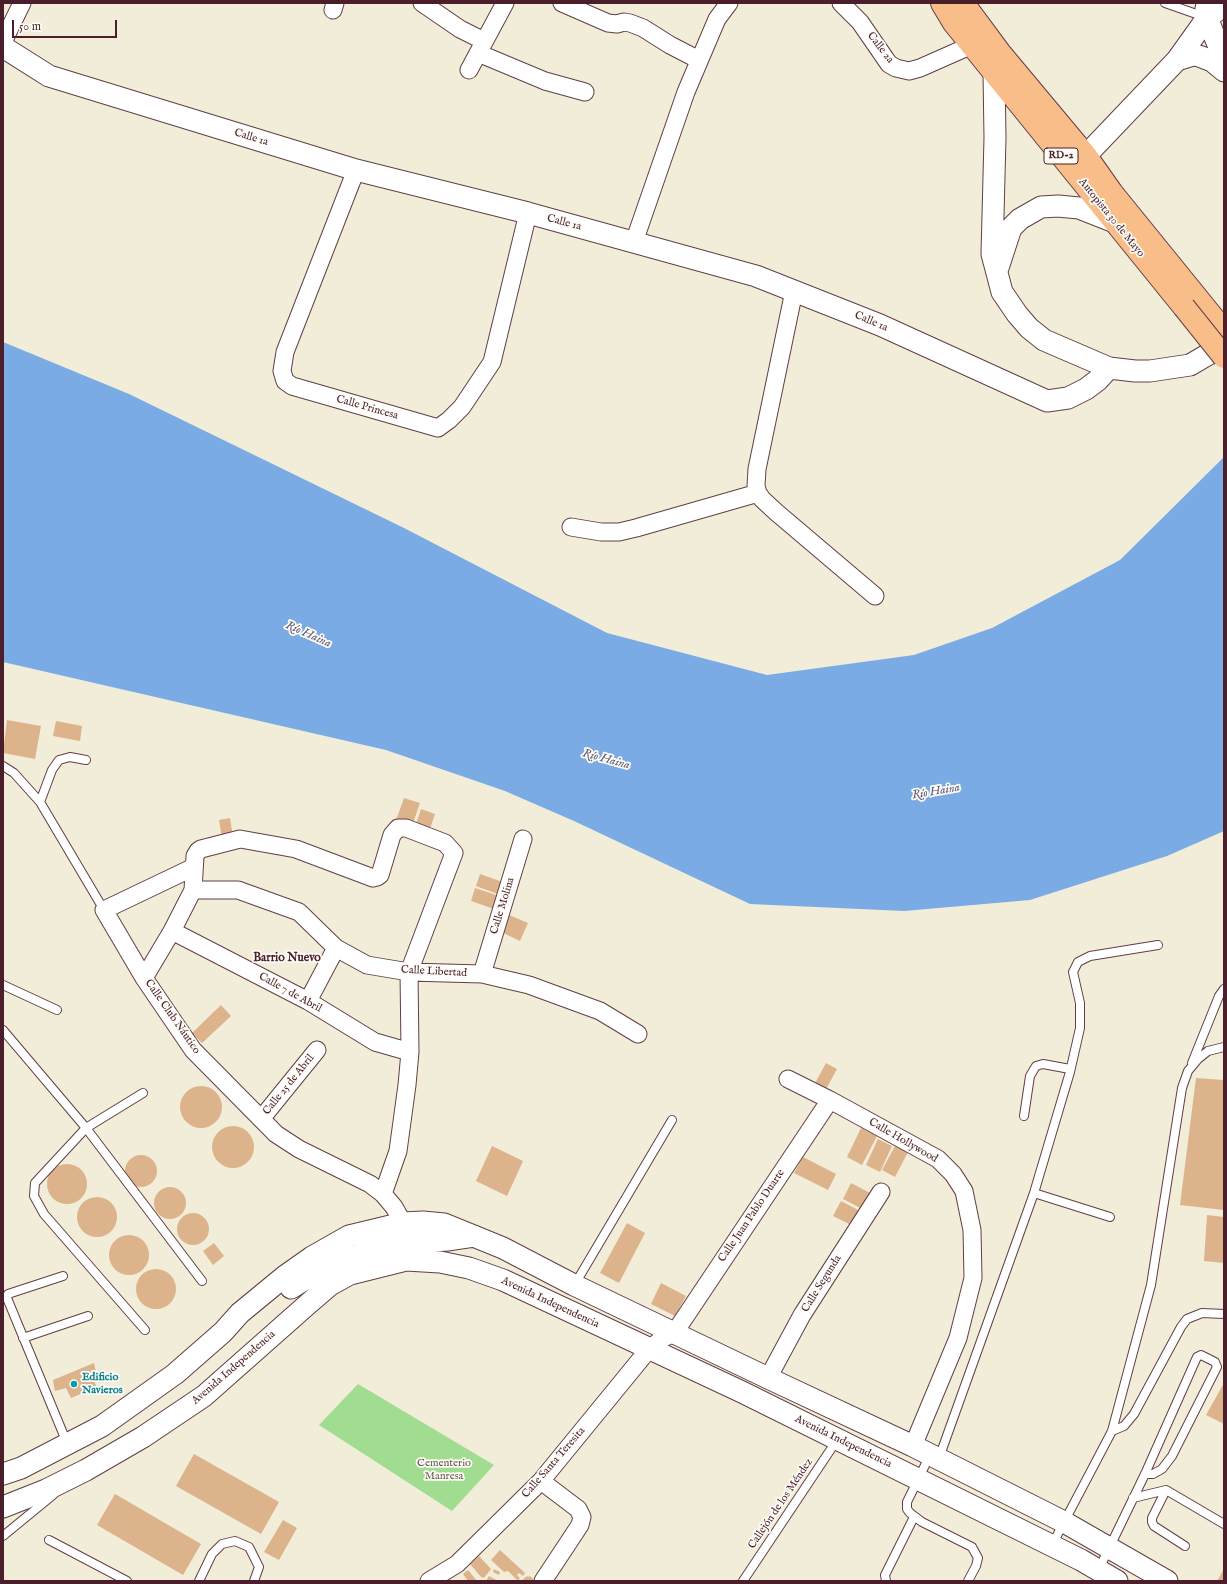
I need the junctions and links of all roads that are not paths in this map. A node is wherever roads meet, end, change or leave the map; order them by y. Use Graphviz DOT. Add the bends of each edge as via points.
graph roads {
  1 [pos="22,3"];
  2 [pos="422,3"];
  3 [pos="504,3"];
  4 [pos="562,3"];
  5 [pos="729,3"];
  6 [pos="841,3"];
  7 [pos="942,3"];
  8 [pos="963,3"];
  9 [pos="1165,3"];
  10 [pos="1214,11"];
  11 [pos="3,42"];
  12 [pos="972,45"];
  13 [pos="3,47"];
  14 [pos="481,47"];
  15 [pos="1224,59"];
  16 [pos="700,60"];
  17 [pos="1177,60"];
  18 [pos="469,70"];
  19 [pos="1224,71"];
  20 [pos="994,72"];
  21 [pos="585,92"];
  22 [pos="1079,163"];
  23 [pos="356,170"];
  24 [pos="528,213"];
  25 [pos="1112,220"];
  26 [pos="634,242"];
  27 [pos="997,272"];
  28 [pos="794,291"];
  29 [pos="1191,303"];
  30 [pos="1224,330"];
  31 [pos="1224,345"];
  32 [pos="1224,357"];
  33 [pos="1110,368"];
  34 [pos="758,493"];
  35 [pos="571,527"];
  36 [pos="876,596"];
  37 [pos="86,760"];
  38 [pos="3,766"];
  39 [pos="40,802"];
  40 [pos="523,839"];
  41 [pos="194,867"];
  42 [pos="193,890"];
  43 [pos="104,910"];
  44 [pos="172,931"];
  45 [pos="1158,946"];
  46 [pos="336,948"];
  47 [pos="409,972"];
  48 [pos="482,974"];
  49 [pos="144,978"];
  50 [pos="3,986"];
  51 [pos="1224,988"];
  52 [pos="308,1001"];
  53 [pos="57,1010"];
  54 [pos="3,1030"];
  55 [pos="638,1034"];
  56 [pos="1224,1047"];
  57 [pos="317,1050"];
  58 [pos="410,1052"];
  59 [pos="1070,1069"];
  60 [pos="1188,1071"];
  61 [pos="788,1079"];
  62 [pos="143,1093"];
  63 [pos="830,1100"];
  64 [pos="1024,1116"];
  65 [pos="261,1119"];
  66 [pos="672,1120"];
  67 [pos="86,1128"];
  68 [pos="881,1192"];
  69 [pos="1034,1193"];
  70 [pos="383,1194"];
  71 [pos="1110,1217"];
  72 [pos="405,1242"];
  73 [pos="517,1256"];
  74 [pos="63,1276"];
  75 [pos="503,1280"];
  76 [pos="202,1281"];
  77 [pos="574,1285"];
  78 [pos="1224,1314"];
  79 [pos="88,1316"];
  80 [pos="145,1330"];
  81 [pos="675,1332"];
  82 [pos="23,1338"];
  83 [pos="649,1349"];
  84 [pos="768,1378"];
  85 [pos="1112,1431"];
  86 [pos="837,1439"];
  87 [pos="68,1444"];
  88 [pos="928,1453"];
  89 [pos="86,1470"];
  90 [pos="3,1474"];
  91 [pos="1145,1474"];
  92 [pos="918,1479"];
  93 [pos="541,1481"];
  94 [pos="1166,1490"];
  95 [pos="1133,1498"];
  96 [pos="3,1507"];
  97 [pos="914,1517"];
  98 [pos="1064,1522"];
  99 [pos="1224,1524"];
  100 [pos="3,1536"];
  101 [pos="49,1540"];
  102 [pos="1052,1546"];
  103 [pos="1185,1546"];
  104 [pos="1109,1547"];
  105 [pos="1098,1570"];
  106 [pos="127,1581"];
  107 [pos="199,1581"];
  108 [pos="254,1581"];
  109 [pos="429,1581"];
  110 [pos="543,1581"];
  111 [pos="743,1581"];
  112 [pos="886,1581"];
  113 [pos="968,1581"];
  114 [pos="1117,1581"];
  115 [pos="1167,1581"];
  1 -- 11 [label="street"];
  2 -- 14 [label="street"];
  3 -- 14 [label="street"];
  4 -- 16 [label="street" via="608,23 624,22 643,28"];
  5 -- 16 [label="street" via="717,19"];
  6 -- 12 [label="street, Calle 2a" via="860,22 890,64 896,68 909,71 920,68"];
  7 -- 12 [label="highway, Autopista 30 de Mayo / RD-2"];
  8 -- 22 [label="highway, Autopista 30 de Mayo / RD-2"];
  9 -- 10 [label="lane"];
  10 -- 15 [label="street"];
  10 -- 17 [label="street"];
  12 -- 20 [label="highway, Autopista 30 de Mayo / RD-2"];
  13 -- 23 [label="street, Calle 1a" via="48,76"];
  14 -- 18 [label="street"];
  14 -- 21 [label="street" via="545,81"];
  16 -- 26 [label="street" via="686,92"];
  17 -- 19 [label="street" via="1193,55 1199,56 1212,61"];
  17 -- 22 [label="street"];
  20 -- 22 [label="highway, Autopista 30 de Mayo / RD-2"];
  20 -- 27 [label="street" via="992,254"];
  22 -- 25 [label="highway, Autopista 30 de Mayo / RD-2"];
  22 -- 29 [label="highway, Autopista 30 de Mayo / RD-2" via="1112,193"];
  23 -- 24 [label="street, Calle 1a"];
  23 -- 24 [label="street, Calle Princesa" via="285,352 282,371 285,381 292,386 438,428 462,407 492,362"];
  24 -- 26 [label="street, Calle 1a"];
  25 -- 27 [label="street" via="1079,208 1041,207 1020,219 1011,228"];
  25 -- 29 [label="highway, Autopista 30 de Mayo / RD-2"];
  26 -- 28 [label="street, Calle 1a" via="756,276"];
  27 -- 33 [label="street" via="1002,292 1029,328 1044,340"];
  28 -- 33 [label="street, Calle 1a" via="880,325 1047,401 1068,398 1086,389"];
  28 -- 34 [label="street" via="757,469"];
  29 -- 30 [label="highway, Autopista 30 de Mayo / RD-2"];
  29 -- 32 [label="highway, Autopista 30 de Mayo / RD-2, bridge"];
  31 -- 33 [label="street" via="1190,365 1150,371"];
  34 -- 35 [label="street" via="619,532"];
  34 -- 36 [label="street" via="776,512"];
  37 -- 39 [label="lane" via="70,757 59,760 52,770"];
  38 -- 39 [label="lane, Calle Club Náutico" via="14,773"];
  39 -- 43 [label="lane, Calle Club Náutico"];
  40 -- 48 [label="street, Calle Molina"];
  41 -- 42 [label="street"];
  41 -- 43 [label="street"];
  41 -- 47 [label="street" via="195,856 201,849 240,839 296,849 373,878 380,874 392,835 398,828 406,828 444,843 454,854"];
  42 -- 44 [label="street"];
  42 -- 46 [label="street, Calle Libertad" via="238,890 299,912"];
  43 -- 49 [label="street, Calle Club Náutico"];
  44 -- 49 [label="street"];
  44 -- 52 [label="street, Calle 7 de Abril"];
  45 -- 59 [label="lane" via="1090,956 1078,962 1073,972 1080,1002 1080,1028"];
  46 -- 47 [label="street, Calle Libertad" via="367,964"];
  46 -- 52 [label="street"];
  47 -- 48 [label="street, Calle Libertad"];
  47 -- 58 [label="street"];
  48 -- 55 [label="street, Calle Libertad" via="529,985 600,1011"];
  49 -- 65 [label="street, Calle Club Náutico" via="193,1050"];
  50 -- 53 [label="lane"];
  51 -- 60 [label="lane"];
  52 -- 58 [label="street, Calle 7 de Abril" via="375,1042"];
  54 -- 67 [label="lane"];
  56 -- 60 [label="lane" via="1208,1051"];
  57 -- 65 [label="street, Calle 25 de Abril"];
  58 -- 70 [label="street" via="398,1151"];
  59 -- 64 [label="lane" via="1043,1064 1036,1066 1030,1076"];
  59 -- 69 [label="lane"];
  60 -- 85 [label="lane" via="1182,1088 1150,1285"];
  61 -- 63 [label="street, Calle Hollywood"];
  62 -- 67 [label="lane"];
  63 -- 81 [label="street, Calle Juan Pablo Duarte"];
  63 -- 88 [label="street, Calle Hollywood" via="938,1159 953,1174 964,1191 972,1230 974,1278"];
  65 -- 70 [label="street, Calle Club Náutico" via="286,1141 370,1184"];
  66 -- 77 [label="lane"];
  67 -- 76 [label="lane"];
  67 -- 80 [label="lane" via="35,1183 34,1196 44,1214"];
  68 -- 84 [label="street, Calle Segunda" via="802,1315"];
  69 -- 71 [label="lane"];
  69 -- 88 [label="lane"];
  70 -- 72 [label="street, Calle Club Náutico" via="394,1207"];
  72 -- 73 [label="street, Avenida Independencia" via="423,1222 444,1224"];
  72 -- 75 [label="street, Avenida Independencia" via="440,1262 469,1268"];
  72 -- 87 [label="street, Avenida Independencia" via="349,1236 312,1257 240,1313 223,1332 175,1374 102,1426"];
  72 -- 89 [label="street, Avenida Independencia" via="330,1285 204,1396 143,1437"];
  73 -- 75 [label="street"];
  73 -- 77 [label="street, Avenida Independencia"];
  74 -- 82 [label="lane" via="8,1294"];
  75 -- 83 [label="street, Avenida Independencia"];
  77 -- 81 [label="street, Avenida Independencia"];
  78 -- 85 [label="lane" via="1202,1313 1187,1320 1134,1414 1124,1426"];
  79 -- 82 [label="lane"];
  81 -- 83 [label="street, Calle Santa Teresita"];
  81 -- 84 [label="street, Avenida Independencia"];
  82 -- 87 [label="lane"];
  83 -- 86 [label="street, Avenida Independencia"];
  83 -- 93 [label="street, Calle Santa Teresita"];
  84 -- 88 [label="street, Avenida Independencia"];
  85 -- 98 [label="lane"];
  86 -- 92 [label="street, Avenida Independencia"];
  86 -- 111 [label="lane, Callejón de los Méndez"];
  87 -- 90 [label="street, Avenida Independencia"];
  88 -- 92 [label="lane"];
  88 -- 98 [label="street, Avenida Independencia"];
  89 -- 96 [label="street, Avenida Independencia"];
  89 -- 100 [label="lane"];
  91 -- 91 [label="lane" via="1197,1357 1201,1355 1215,1362 1217,1367 1172,1456 1162,1469 1153,1474"];
  91 -- 95 [label="lane"];
  92 -- 97 [label="lane" via="907,1502 907,1508"];
  92 -- 102 [label="street, Avenida Independencia"];
  93 -- 109 [label="street, Calle Santa Teresita" via="457,1564"];
  93 -- 110 [label="street" via="578,1510 582,1517 580,1525"];
  94 -- 95 [label="lane"];
  94 -- 99 [label="lane"];
  94 -- 103 [label="lane" via="1152,1522 1154,1526"];
  95 -- 104 [label="lane"];
  97 -- 112 [label="lane" via="884,1575"];
  97 -- 113 [label="lane" via="972,1547 978,1558"];
  98 -- 102 [label="lane"];
  98 -- 104 [label="street, Avenida Independencia"];
  101 -- 106 [label="lane"];
  102 -- 105 [label="street, Avenida Independencia"];
  104 -- 105 [label="lane"];
  104 -- 115 [label="street, Avenida Independencia"];
  105 -- 114 [label="street, Avenida Independencia"];
  107 -- 108 [label="lane" via="212,1554 222,1544 235,1541 249,1547 259,1567"];
}
